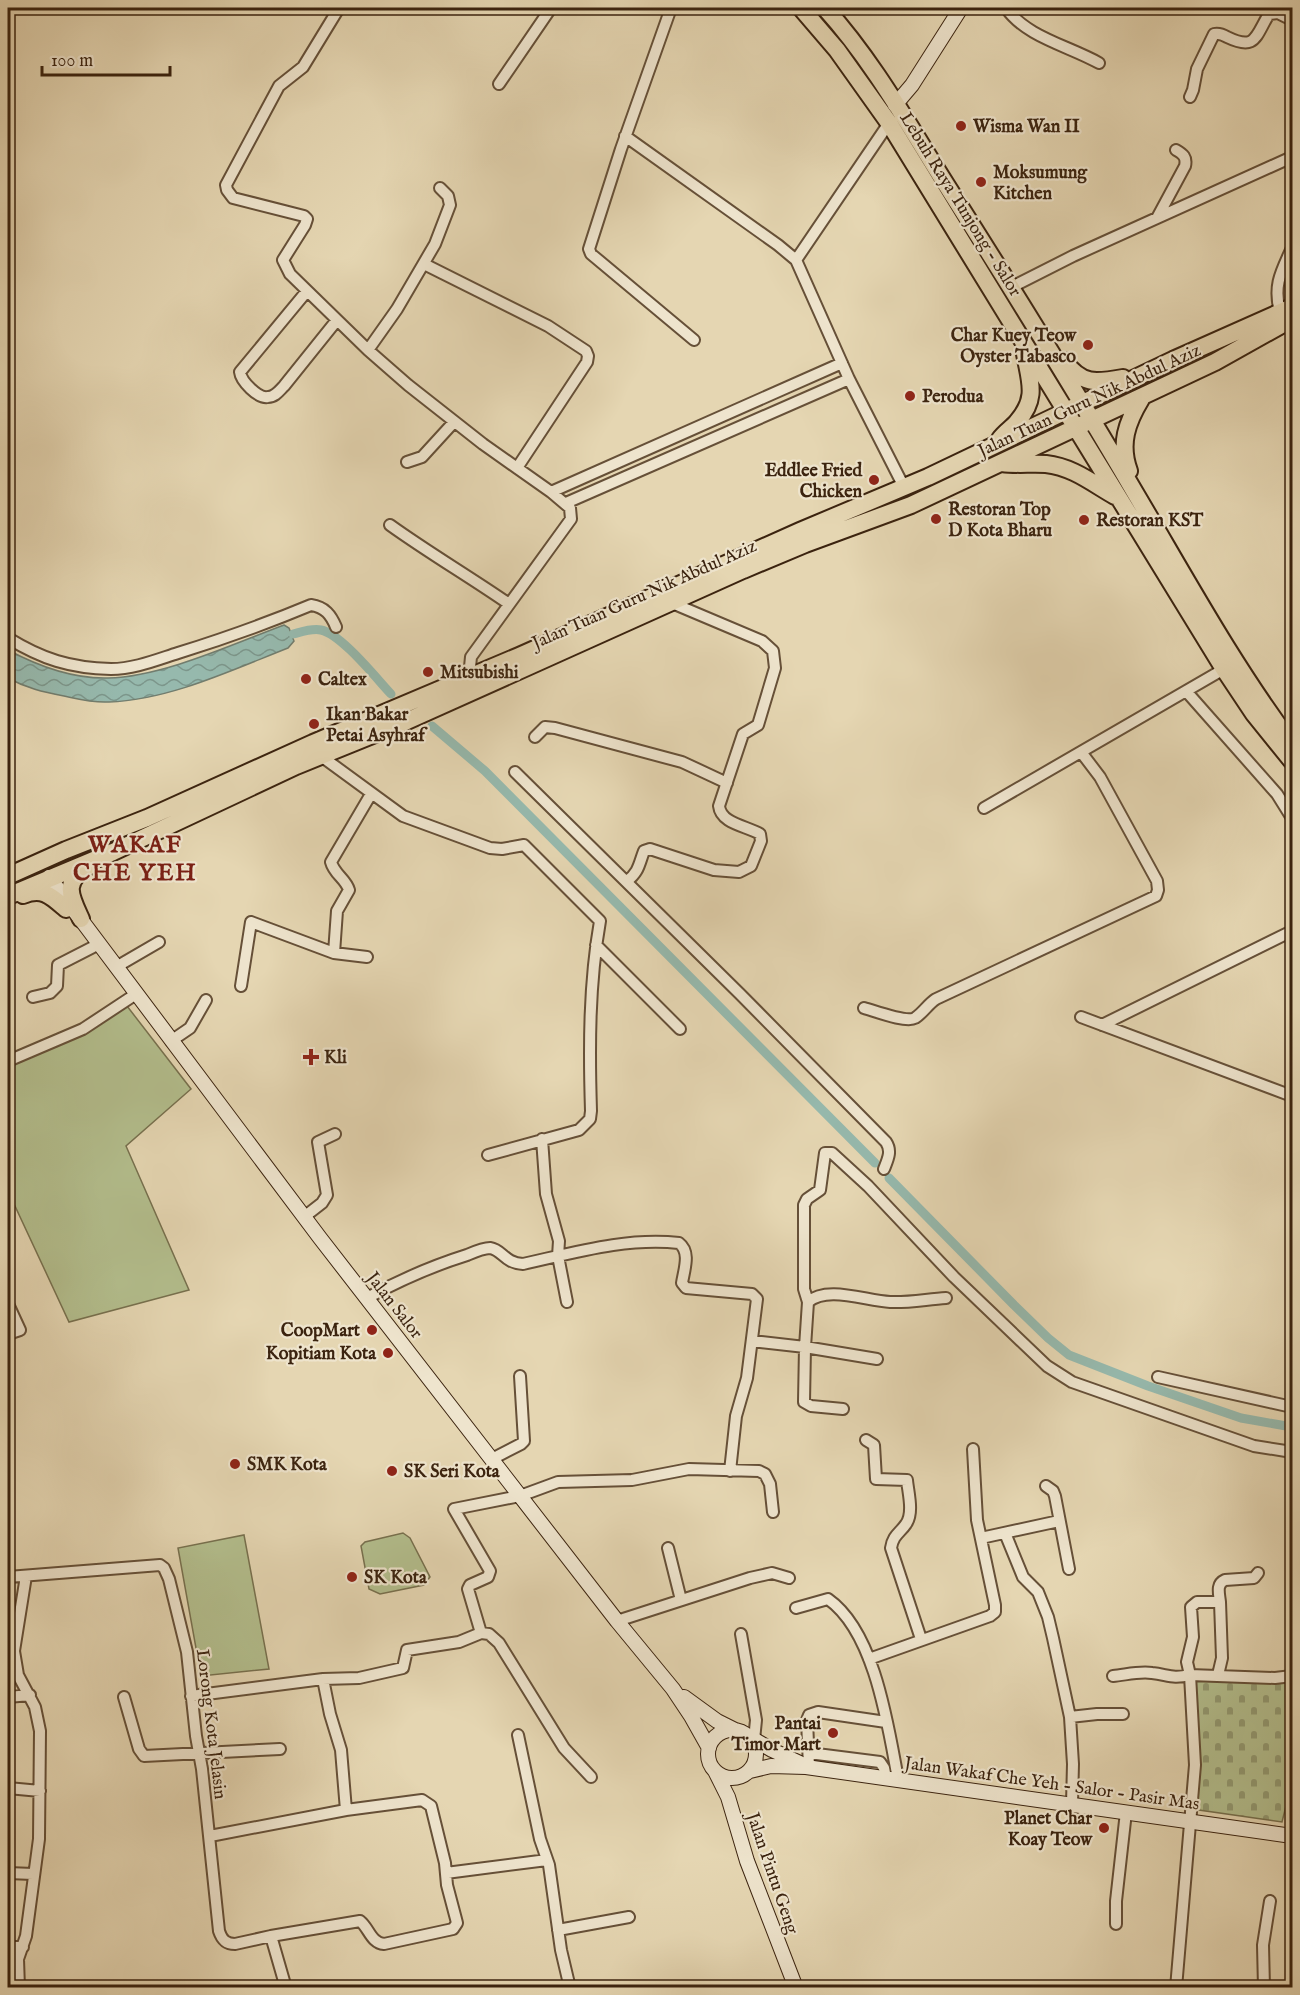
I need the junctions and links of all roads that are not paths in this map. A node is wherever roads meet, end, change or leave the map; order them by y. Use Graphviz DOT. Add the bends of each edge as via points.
graph roads {
  1 [pos="339,8"];
  2 [pos="420,8"];
  3 [pos="426,8"];
  4 [pos="551,8"];
  5 [pos="671,8"];
  6 [pos="801,8"];
  7 [pos="825,8"];
  8 [pos="961,8"];
  9 [pos="1006,8"];
  10 [pos="1293,20"];
  11 [pos="1099,63"];
  12 [pos="499,84"];
  13 [pos="1190,97"];
  14 [pos="895,105"];
  15 [pos="889,123"];
  16 [pos="625,136"];
  17 [pos="1176,150"];
  18 [pos="1293,157"];
  19 [pos="440,188"];
  20 [pos="1156,218"];
  21 [pos="1293,248"];
  22 [pos="796,260"];
  23 [pos="424,264"];
  24 [pos="1010,288"];
  25 [pos="307,291"];
  26 [pos="1288,313"];
  27 [pos="337,320"];
  28 [pos="1041,336"];
  29 [pos="694,340"];
  30 [pos="1024,343"];
  31 [pos="368,350"];
  32 [pos="842,363"];
  33 [pos="849,379"];
  34 [pos="1134,380"];
  35 [pos="1141,399"];
  36 [pos="1074,408"];
  37 [pos="454,422"];
  38 [pos="1084,425"];
  39 [pos="994,447"];
  40 [pos="407,462"];
  41 [pos="1000,463"];
  42 [pos="517,468"];
  43 [pos="904,487"];
  44 [pos="551,492"];
  45 [pos="1126,493"];
  46 [pos="566,503"];
  47 [pos="390,525"];
  48 [pos="672,603"];
  49 [pos="509,604"];
  50 [pos="336,627"];
  51 [pos="8,638"];
  52 [pos="1224,669"];
  53 [pos="469,677"];
  54 [pos="1186,691"];
  55 [pos="535,737"];
  56 [pos="1293,744"];
  57 [pos="1081,752"];
  58 [pos="321,756"];
  59 [pos="1293,761"];
  60 [pos="515,772"];
  61 [pos="727,783"];
  62 [pos="371,794"];
  63 [pos="984,808"];
  64 [pos="1292,815"];
  65 [pos="147,818"];
  66 [pos="113,852"];
  67 [pos="8,876"];
  68 [pos="49,877"];
  69 [pos="627,881"];
  70 [pos="8,885"];
  71 [pos="8,898"];
  72 [pos="66,909"];
  73 [pos="81,919"];
  74 [pos="1293,931"];
  75 [pos="97,941"];
  76 [pos="159,942"];
  77 [pos="596,945"];
  78 [pos="334,953"];
  79 [pos="367,957"];
  80 [pos="116,967"];
  81 [pos="241,986"];
  82 [pos="136,994"];
  83 [pos="33,997"];
  84 [pos="206,1000"];
  85 [pos="864,1008"];
  86 [pos="1081,1017"];
  87 [pos="1102,1025"];
  88 [pos="680,1029"];
  89 [pos="171,1041"];
  90 [pos="8,1061"];
  91 [pos="1293,1096"];
  92 [pos="335,1134"];
  93 [pos="542,1139"];
  94 [pos="488,1155"];
  95 [pos="884,1169"];
  96 [pos="304,1217"];
  97 [pos="558,1256"];
  98 [pos="946,1298"];
  99 [pos="368,1299"];
  100 [pos="567,1302"];
  101 [pos="808,1302"];
  102 [pos="8,1304"];
  103 [pos="8,1334"];
  104 [pos="752,1341"];
  105 [pos="805,1347"];
  106 [pos="877,1359"];
  107 [pos="520,1376"];
  108 [pos="1158,1377"];
  109 [pos="1293,1407"];
  110 [pos="843,1409"];
  111 [pos="866,1440"];
  112 [pos="973,1449"];
  113 [pos="1293,1452"];
  114 [pos="492,1459"];
  115 [pos="730,1471"];
  116 [pos="1046,1486"];
  117 [pos="520,1496"];
  118 [pos="773,1512"];
  119 [pos="1059,1521"];
  120 [pos="1005,1533"];
  121 [pos="981,1538"];
  122 [pos="668,1548"];
  123 [pos="1069,1569"];
  124 [pos="1258,1573"];
  125 [pos="26,1576"];
  126 [pos="8,1577"];
  127 [pos="789,1578"];
  128 [pos="681,1600"];
  129 [pos="1220,1602"];
  130 [pos="796,1608"];
  131 [pos="617,1621"];
  132 [pos="482,1633"];
  133 [pos="741,1635"];
  134 [pos="921,1639"];
  135 [pos="869,1659"];
  136 [pos="1190,1675"];
  137 [pos="1218,1675"];
  138 [pos="1113,1676"];
  139 [pos="1293,1676"];
  140 [pos="323,1679"];
  141 [pos="673,1689"];
  142 [pos="30,1695"];
  143 [pos="191,1696"];
  144 [pos="8,1697"];
  145 [pos="124,1697"];
  146 [pos="1123,1714"];
  147 [pos="1070,1717"];
  148 [pos="886,1722"];
  149 [pos="735,1730"];
  150 [pos="518,1735"];
  151 [pos="751,1738"];
  152 [pos="709,1748"];
  153 [pos="280,1749"];
  154 [pos="199,1754"];
  155 [pos="808,1762"];
  156 [pos="715,1771"];
  157 [pos="750,1771"];
  158 [pos="591,1777"];
  159 [pos="736,1778"];
  160 [pos="892,1779"];
  161 [pos="8,1788"];
  162 [pos="40,1791"];
  163 [pos="1072,1804"];
  164 [pos="346,1810"];
  165 [pos="1126,1812"];
  166 [pos="734,1815"];
  167 [pos="1191,1821"];
  168 [pos="210,1836"];
  169 [pos="1293,1836"];
  170 [pos="547,1860"];
  171 [pos="8,1873"];
  172 [pos="446,1873"];
  173 [pos="33,1874"];
  174 [pos="1270,1901"];
  175 [pos="629,1917"];
  176 [pos="1116,1924"];
  177 [pos="558,1930"];
  178 [pos="272,1936"];
  179 [pos="8,1947"];
  180 [pos="23,1947"];
  181 [pos="19,1988"];
  182 [pos="286,1988"];
  183 [pos="570,1988"];
  184 [pos="796,1988"];
  185 [pos="1176,1988"];
  186 [pos="1264,1988"];
  1 -- 25 [label="street" via="303,67 279,86 226,184 233,198 304,216 306,222 283,260 290,274"];
  2 -- 3 [label="street"];
  4 -- 12 [label="street"];
  5 -- 16 [label="street"];
  6 -- 15 [label="main road, Lebuh Raya Tunjong - Salor" via="837,50"];
  7 -- 14 [label="main road, Lebuh Raya Tunjong - Salor"];
  8 -- 14 [label="main road"];
  9 -- 11 [label="street" via="1050,42 1074,49"];
  10 -- 13 [label="street" via="1271,13 1248,44 1214,34 1197,69"];
  14 -- 24 [label="main road, Lebuh Raya Tunjong - Salor"];
  15 -- 22 [label="street"];
  15 -- 30 [label="main road, Lebuh Raya Tunjong - Salor"];
  16 -- 22 [label="street"];
  16 -- 29 [label="street" via="590,252"];
  17 -- 20 [label="street" via="1183,154 1185,166"];
  18 -- 20 [label="street"];
  19 -- 23 [label="street" via="450,205"];
  20 -- 24 [label="street"];
  21 -- 26 [label="street" via="1276,291"];
  22 -- 32 [label="street"];
  23 -- 31 [label="street"];
  23 -- 42 [label="street" via="548,326 586,351 587,362"];
  24 -- 28 [label="main road, Lebuh Raya Tunjong - Salor"];
  25 -- 27 [label="street"];
  25 -- 27 [label="street" via="240,372 260,396 275,395"];
  26 -- 34 [label="main road, Jalan Tuan Guru Nik Abdul Aziz"];
  26 -- 35 [label="main road, Jalan Tuan Guru Nik Abdul Aziz" via="1215,362"];
  27 -- 31 [label="street"];
  28 -- 34 [label="main road" via="1078,376 1093,382"];
  28 -- 36 [label="main road, Lebuh Raya Tunjong - Salor"];
  30 -- 36 [label="main road, Lebuh Raya Tunjong - Salor"];
  30 -- 39 [label="main road" via="1032,388 1028,407"];
  31 -- 37 [label="street"];
  32 -- 33 [label="street"];
  32 -- 44 [label="street"];
  33 -- 43 [label="street"];
  33 -- 46 [label="street"];
  34 -- 36 [label="main road, Jalan Tuan Guru Nik Abdul Aziz"];
  35 -- 38 [label="main road, Jalan Tuan Guru Nik Abdul Aziz"];
  35 -- 45 [label="main road" via="1124,441"];
  36 -- 38 [label="main road, Lebuh Raya Tunjong - Salor"];
  36 -- 39 [label="main road, Jalan Tuan Guru Nik Abdul Aziz"];
  37 -- 40 [label="street" via="422,457"];
  37 -- 42 [label="street"];
  38 -- 41 [label="main road, Jalan Tuan Guru Nik Abdul Aziz"];
  38 -- 45 [label="main road, Lebuh Raya Tunjong - Salor"];
  39 -- 43 [label="main road, Jalan Tuan Guru Nik Abdul Aziz"];
  41 -- 45 [label="main road" via="1060,467"];
  41 -- 48 [label="main road, Jalan Tuan Guru Nik Abdul Aziz" via="911,505 805,544"];
  42 -- 44 [label="street"];
  43 -- 53 [label="main road, Jalan Tuan Guru Nik Abdul Aziz"];
  44 -- 46 [label="street"];
  45 -- 52 [label="main road"];
  45 -- 56 [label="main road" via="1234,661"];
  46 -- 49 [label="street" via="571,519"];
  47 -- 49 [label="street"];
  48 -- 58 [label="main road, Jalan Tuan Guru Nik Abdul Aziz"];
  48 -- 61 [label="street" via="762,641 773,651 775,668 761,718 743,734"];
  49 -- 53 [label="street" via="471,657"];
  50 -- 51 [label="street" via="325,609 311,605 201,646 113,669 49,660"];
  52 -- 54 [label="street"];
  52 -- 59 [label="main road"];
  53 -- 65 [label="main road, Jalan Tuan Guru Nik Abdul Aziz"];
  54 -- 57 [label="street"];
  54 -- 64 [label="street"];
  55 -- 61 [label="street" via="545,727 555,728 682,762"];
  57 -- 63 [label="street"];
  57 -- 85 [label="street" via="1100,777 1157,881 1156,896 936,999 916,1017 908,1020"];
  58 -- 62 [label="street"];
  58 -- 66 [label="main road, Jalan Tuan Guru Nik Abdul Aziz"];
  60 -- 69 [label="street"];
  61 -- 69 [label="street" via="720,806 722,815 760,834 751,866 739,872 723,871 650,849 644,851 637,873"];
  62 -- 77 [label="street" via="403,816 490,848 524,845 600,921"];
  62 -- 78 [label="street" via="331,862 332,870 349,890 337,911"];
  65 -- 67 [label="main road, Jalan Tuan Guru Nik Abdul Aziz"];
  65 -- 68 [label="main road" via="58,862"];
  66 -- 68 [label="main road, Jalan Tuan Guru Nik Abdul Aziz"];
  66 -- 73 [label="main road" via="80,872 71,883 71,898"];
  68 -- 70 [label="main road" via="35,874"];
  68 -- 71 [label="main road, Jalan Tuan Guru Nik Abdul Aziz"];
  68 -- 72 [label="main road, Jalan Salor" via="52,890"];
  68 -- 73 [label="main road, Jalan Salor"];
  69 -- 95 [label="street" via="886,1142 890,1147"];
  71 -- 72 [label="main road" via="38,891"];
  72 -- 75 [label="main road, Jalan Salor"];
  73 -- 75 [label="main road, Jalan Salor"];
  74 -- 87 [label="street"];
  75 -- 80 [label="main road, Jalan Salor"];
  75 -- 83 [label="street" via="81,955 58,965 57,986 50,993"];
  76 -- 80 [label="street"];
  77 -- 88 [label="street"];
  77 -- 93 [label="street" via="589,1033 590,1119 579,1130"];
  78 -- 79 [label="street"];
  78 -- 81 [label="street" via="251,922"];
  80 -- 82 [label="main road, Jalan Salor"];
  82 -- 89 [label="main road, Jalan Salor"];
  82 -- 90 [label="street" via="83,1029"];
  84 -- 89 [label="street" via="190,1028"];
  86 -- 87 [label="street"];
  87 -- 91 [label="street"];
  89 -- 96 [label="main road, Jalan Salor"];
  92 -- 96 [label="street" via="318,1142 327,1195"];
  93 -- 94 [label="street"];
  93 -- 97 [label="street" via="546,1194 559,1240"];
  96 -- 99 [label="main road, Jalan Salor"];
  97 -- 99 [label="street" via="514,1264 487,1248 424,1269"];
  97 -- 100 [label="street"];
  97 -- 104 [label="street" via="619,1245 679,1243 686,1253 682,1283 686,1288 755,1296"];
  98 -- 101 [label="street" via="892,1303 818,1294"];
  99 -- 114 [label="main road, Jalan Salor"];
  101 -- 105 [label="street"];
  101 -- 113 [label="street" via="804,1289 804,1205 820,1190 825,1153 832,1153 1047,1366 1071,1382 1254,1446"];
  102 -- 103 [label="street" via="20,1330"];
  104 -- 105 [label="street"];
  104 -- 115 [label="street" via="736,1416"];
  105 -- 106 [label="street"];
  105 -- 110 [label="street" via="804,1402"];
  107 -- 114 [label="street" via="524,1441"];
  108 -- 109 [label="street"];
  111 -- 134 [label="street" via="874,1445 876,1479 906,1480 909,1517 892,1540 891,1548"];
  112 -- 121 [label="street"];
  114 -- 117 [label="main road, Jalan Salor"];
  115 -- 117 [label="street" via="689,1469 632,1480 558,1482"];
  115 -- 118 [label="street" via="765,1474"];
  116 -- 119 [label="street" via="1053,1491"];
  117 -- 131 [label="main road, Jalan Salor"];
  117 -- 132 [label="street" via="454,1509 490,1571 488,1577 468,1589"];
  119 -- 120 [label="street"];
  119 -- 123 [label="street"];
  120 -- 121 [label="street"];
  120 -- 147 [label="street" via="1023,1577 1036,1588 1048,1617"];
  121 -- 134 [label="street" via="994,1612"];
  122 -- 128 [label="street"];
  124 -- 129 [label="street" via="1254,1578 1221,1581"];
  125 -- 126 [label="street, Lorong Kota Jelasin"];
  125 -- 142 [label="street" via="14,1651 18,1675"];
  125 -- 143 [label="street, Lorong Kota Jelasin" via="160,1565 169,1579 187,1653"];
  127 -- 128 [label="street" via="772,1574"];
  128 -- 131 [label="street"];
  129 -- 136 [label="street" via="1197,1602 1191,1607 1193,1637 1187,1662"];
  129 -- 137 [label="street" via="1222,1658"];
  130 -- 135 [label="street" via="830,1599 856,1629"];
  131 -- 141 [label="main road, Jalan Salor"];
  132 -- 140 [label="street" via="459,1642 407,1650 405,1666 400,1670 359,1678"];
  132 -- 158 [label="street" via="495,1638 564,1748"];
  133 -- 151 [label="street" via="756,1720"];
  134 -- 135 [label="street"];
  135 -- 148 [label="street"];
  136 -- 137 [label="street"];
  136 -- 138 [label="street"];
  136 -- 167 [label="street" via="1195,1765"];
  137 -- 139 [label="street"];
  140 -- 143 [label="street"];
  140 -- 164 [label="street" via="341,1750"];
  141 -- 149 [label="main road, Jalan Salor"];
  141 -- 152 [label="main road, Jalan Salor"];
  142 -- 144 [label="street"];
  142 -- 162 [label="street" via="40,1731"];
  143 -- 154 [label="street, Lorong Kota Jelasin"];
  145 -- 154 [label="street" via="144,1756"];
  146 -- 147 [label="street"];
  147 -- 163 [label="street"];
  148 -- 155 [label="street" via="809,1715"];
  148 -- 160 [label="street"];
  149 -- 151 [label="main road"];
  149 -- 152 [label="main road" via="716,1736"];
  150 -- 170 [label="street"];
  151 -- 155 [label="main road, Jalan Wakaf Che Yeh - Salor - Pasir Mas"];
  151 -- 157 [label="main road" via="756,1750"];
  152 -- 156 [label="main road" via="710,1764"];
  153 -- 154 [label="street"];
  154 -- 168 [label="street, Lorong Kota Jelasin"];
  155 -- 157 [label="main road, Jalan Wakaf Che Yeh - Salor - Pasir Mas"];
  155 -- 160 [label="main road, Jalan Wakaf Che Yeh - Salor - Pasir Mas"];
  156 -- 159 [label="main road"];
  156 -- 166 [label="main road, Jalan Pintu Geng"];
  157 -- 159 [label="main road"];
  159 -- 166 [label="main road"];
  160 -- 163 [label="main road, Jalan Wakaf Che Yeh - Salor - Pasir Mas"];
  161 -- 162 [label="street"];
  162 -- 173 [label="street" via="39,1839"];
  163 -- 165 [label="main road, Jalan Wakaf Che Yeh - Salor - Pasir Mas"];
  164 -- 168 [label="street"];
  164 -- 172 [label="street" via="422,1800 427,1803 434,1814"];
  165 -- 167 [label="main road, Jalan Wakaf Che Yeh - Salor - Pasir Mas"];
  165 -- 176 [label="street"];
  166 -- 184 [label="main road, Jalan Pintu Geng" via="747,1861"];
  167 -- 169 [label="main road, Jalan Wakaf Che Yeh - Salor - Pasir Mas"];
  167 -- 185 [label="street"];
  168 -- 178 [label="street, Lorong Kota Jelasin" via="224,1941 235,1944"];
  170 -- 172 [label="street"];
  170 -- 177 [label="street"];
  171 -- 173 [label="street"];
  172 -- 178 [label="street" via="457,1923 450,1930 378,1943 363,1923 354,1921"];
  173 -- 180 [label="street"];
  174 -- 186 [label="street" via="1263,1945"];
  175 -- 177 [label="street"];
  177 -- 183 [label="street"];
  178 -- 182 [label="street"];
  179 -- 180 [label="street"];
  180 -- 181 [label="street" via="18,1959"];
}
